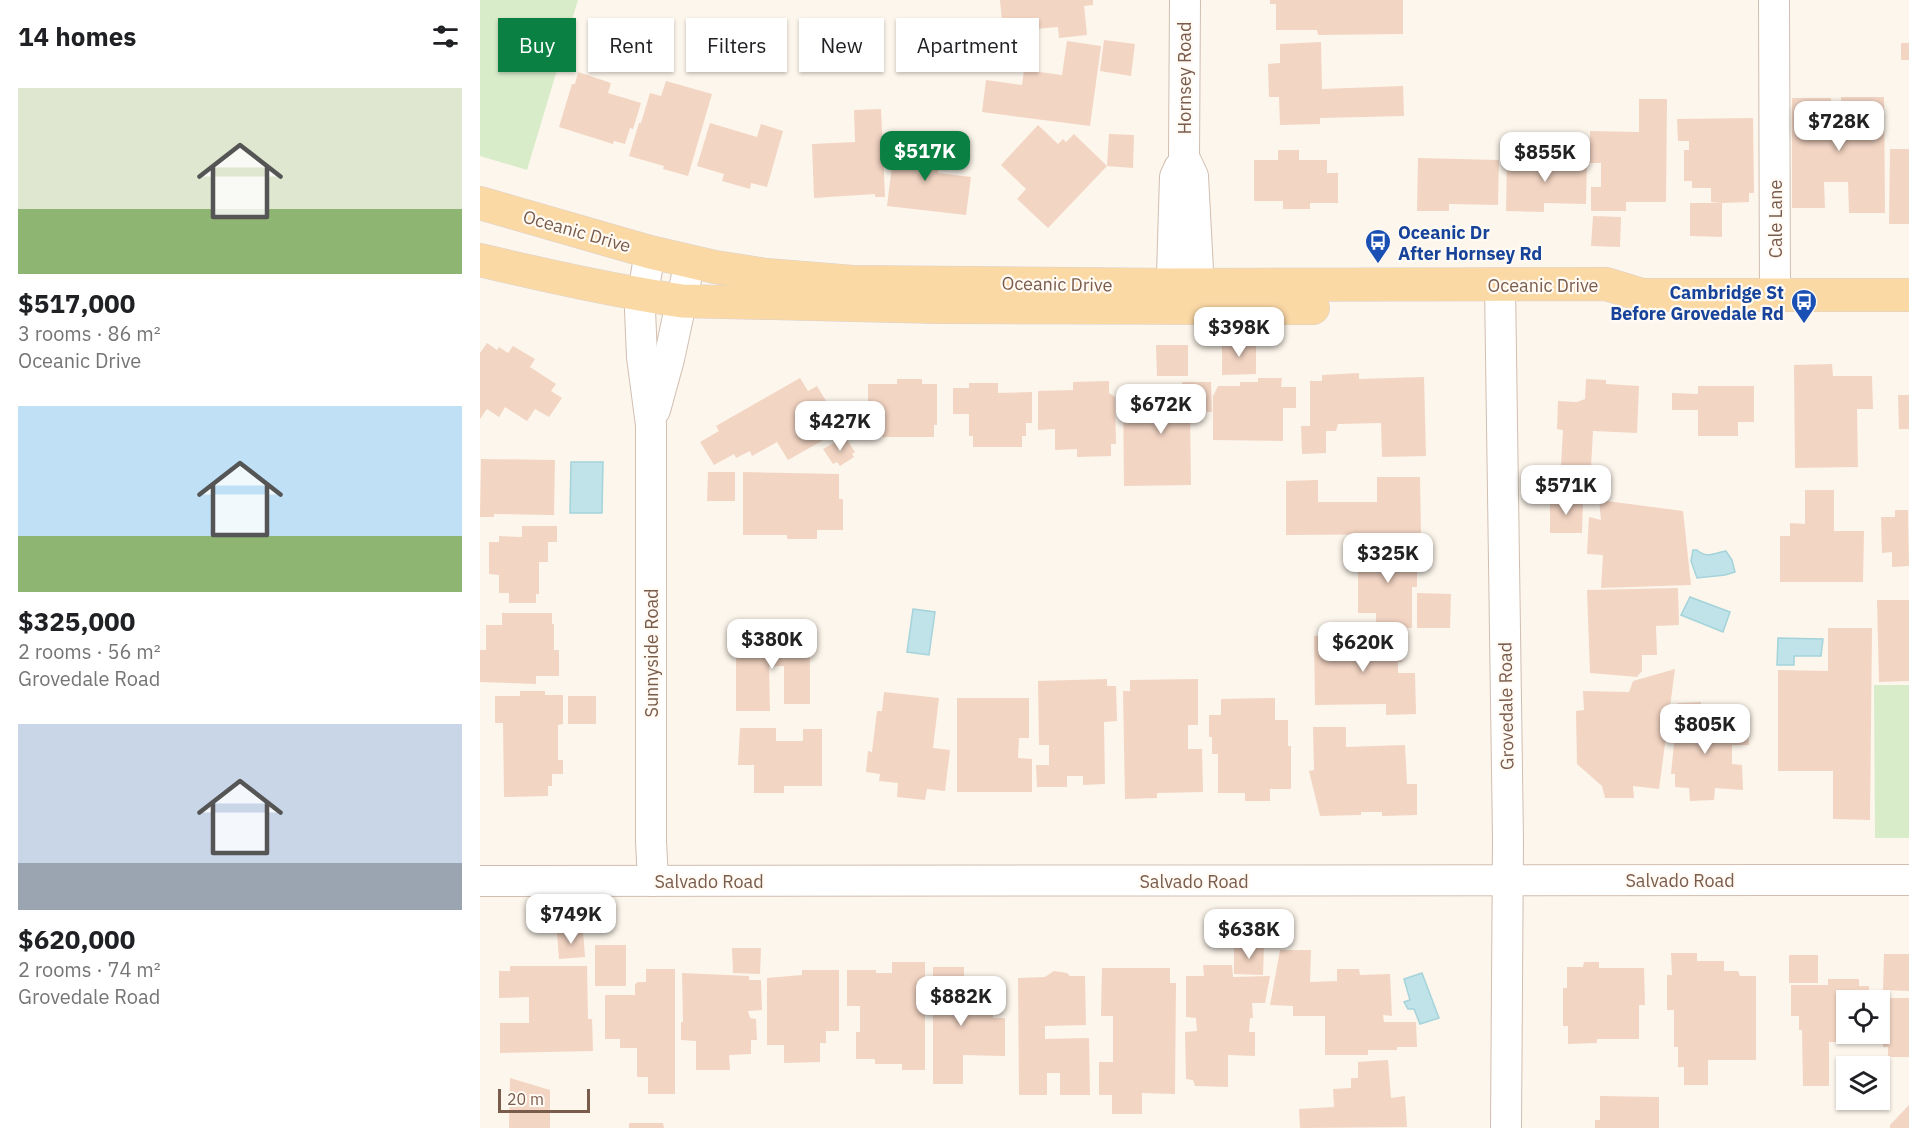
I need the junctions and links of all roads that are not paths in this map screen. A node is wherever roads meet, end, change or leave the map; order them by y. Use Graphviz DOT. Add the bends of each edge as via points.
graph roads {
  1 [pos="1185,0"];
  2 [pos="1774,0"];
  3 [pos="480,203"];
  4 [pos="650,252"];
  5 [pos="480,260"];
  6 [pos="690,261"];
  7 [pos="641,295"];
  8 [pos="1775,295"];
  9 [pos="1909,295"];
  10 [pos="1501,296"];
  11 [pos="1185,297"];
  12 [pos="682,301"];
  13 [pos="651,425"];
  14 [pos="1508,880"];
  15 [pos="1909,880"];
  16 [pos="480,881"];
  17 [pos="653,881"];
  18 [pos="1506,1128"];
  1 -- 11 [label="street, Hornsey Road" via="1184,157 1175,177"];
  2 -- 8 [label="street, Cale Lane"];
  3 -- 4 [label="main road, Oceanic Drive"];
  4 -- 6 [label="main road, Oceanic Drive"];
  4 -- 7 [label="street, Sunnyside Road"];
  5 -- 7 [label="main road, Oceanic Drive"];
  6 -- 11 [label="main road, Oceanic Drive" via="766,275 853,282"];
  6 -- 12 [label="street, Sunnyside Road"];
  7 -- 12 [label="main road, Oceanic Drive"];
  7 -- 13 [label="street, Sunnyside Road" via="642,357"];
  8 -- 9 [label="main road, Oceanic Drive"];
  8 -- 10 [label="main road, Oceanic Drive" via="1642,295 1606,284"];
  10 -- 11 [label="main road, Oceanic Drive"];
  10 -- 14 [label="street, Grovedale Road"];
  11 -- 12 [label="main road, Oceanic Drive" via="940,307"];
  12 -- 13 [label="street, Sunnyside Road"];
  13 -- 17 [label="street, Sunnyside Road"];
  14 -- 15 [label="street, Salvado Road"];
  14 -- 17 [label="street, Salvado Road"];
  14 -- 18 [label="street, Grovedale Road"];
  16 -- 17 [label="street, Salvado Road"];
}
